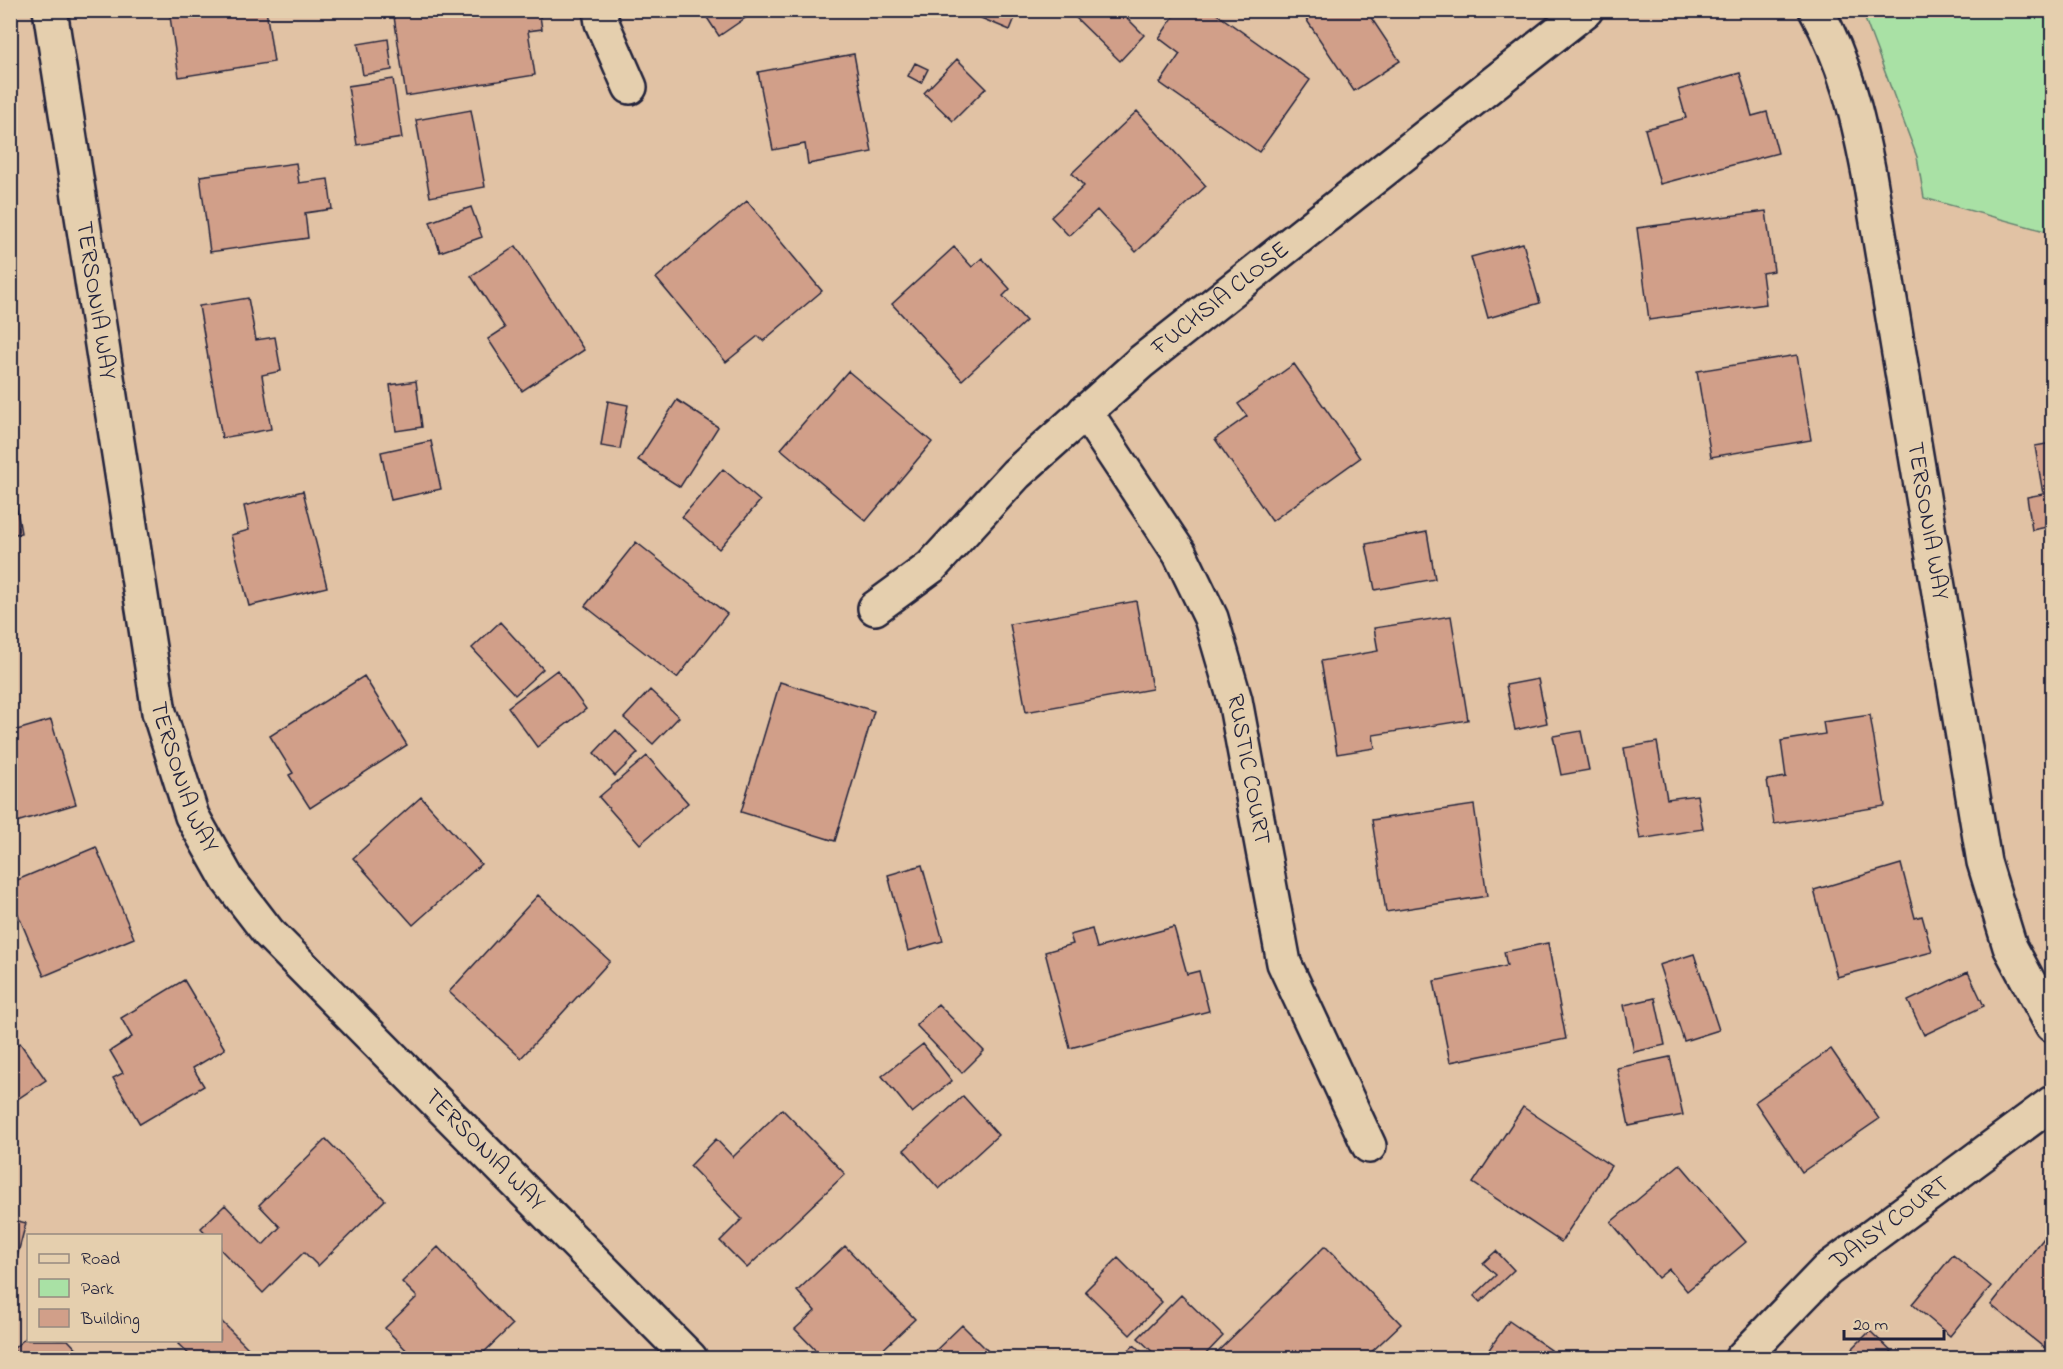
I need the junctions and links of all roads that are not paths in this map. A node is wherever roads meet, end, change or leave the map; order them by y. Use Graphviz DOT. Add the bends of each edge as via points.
graph roads {
  1 [pos="50,10"];
  2 [pos="600,10"];
  3 [pos="1586,10"];
  4 [pos="1816,10"];
  5 [pos="630,87"];
  6 [pos="1085,411"];
  7 [pos="875,608"];
  8 [pos="2052,1025"];
  9 [pos="2052,1103"];
  10 [pos="1369,1146"];
  11 [pos="690,1359"];
  12 [pos="1742,1359"];
  1 -- 11 [label="street, TERSONIA WAY" via="159,712 192,816 228,880 268,932"];
  2 -- 5 [label="street"];
  3 -- 6 [label="street, FUCHSIA CLOSE"];
  4 -- 8 [label="street, TERSONIA WAY" via="1843,69 1858,118 1984,862 2010,947"];
  6 -- 7 [label="street, FUCHSIA CLOSE" via="1016,474 930,567"];
  6 -- 10 [label="street, RUSTIC COURT" via="1180,554 1211,618 1235,700 1284,963"];
  9 -- 12 [label="street, DAISY COURT" via="1827,1270"];
}
